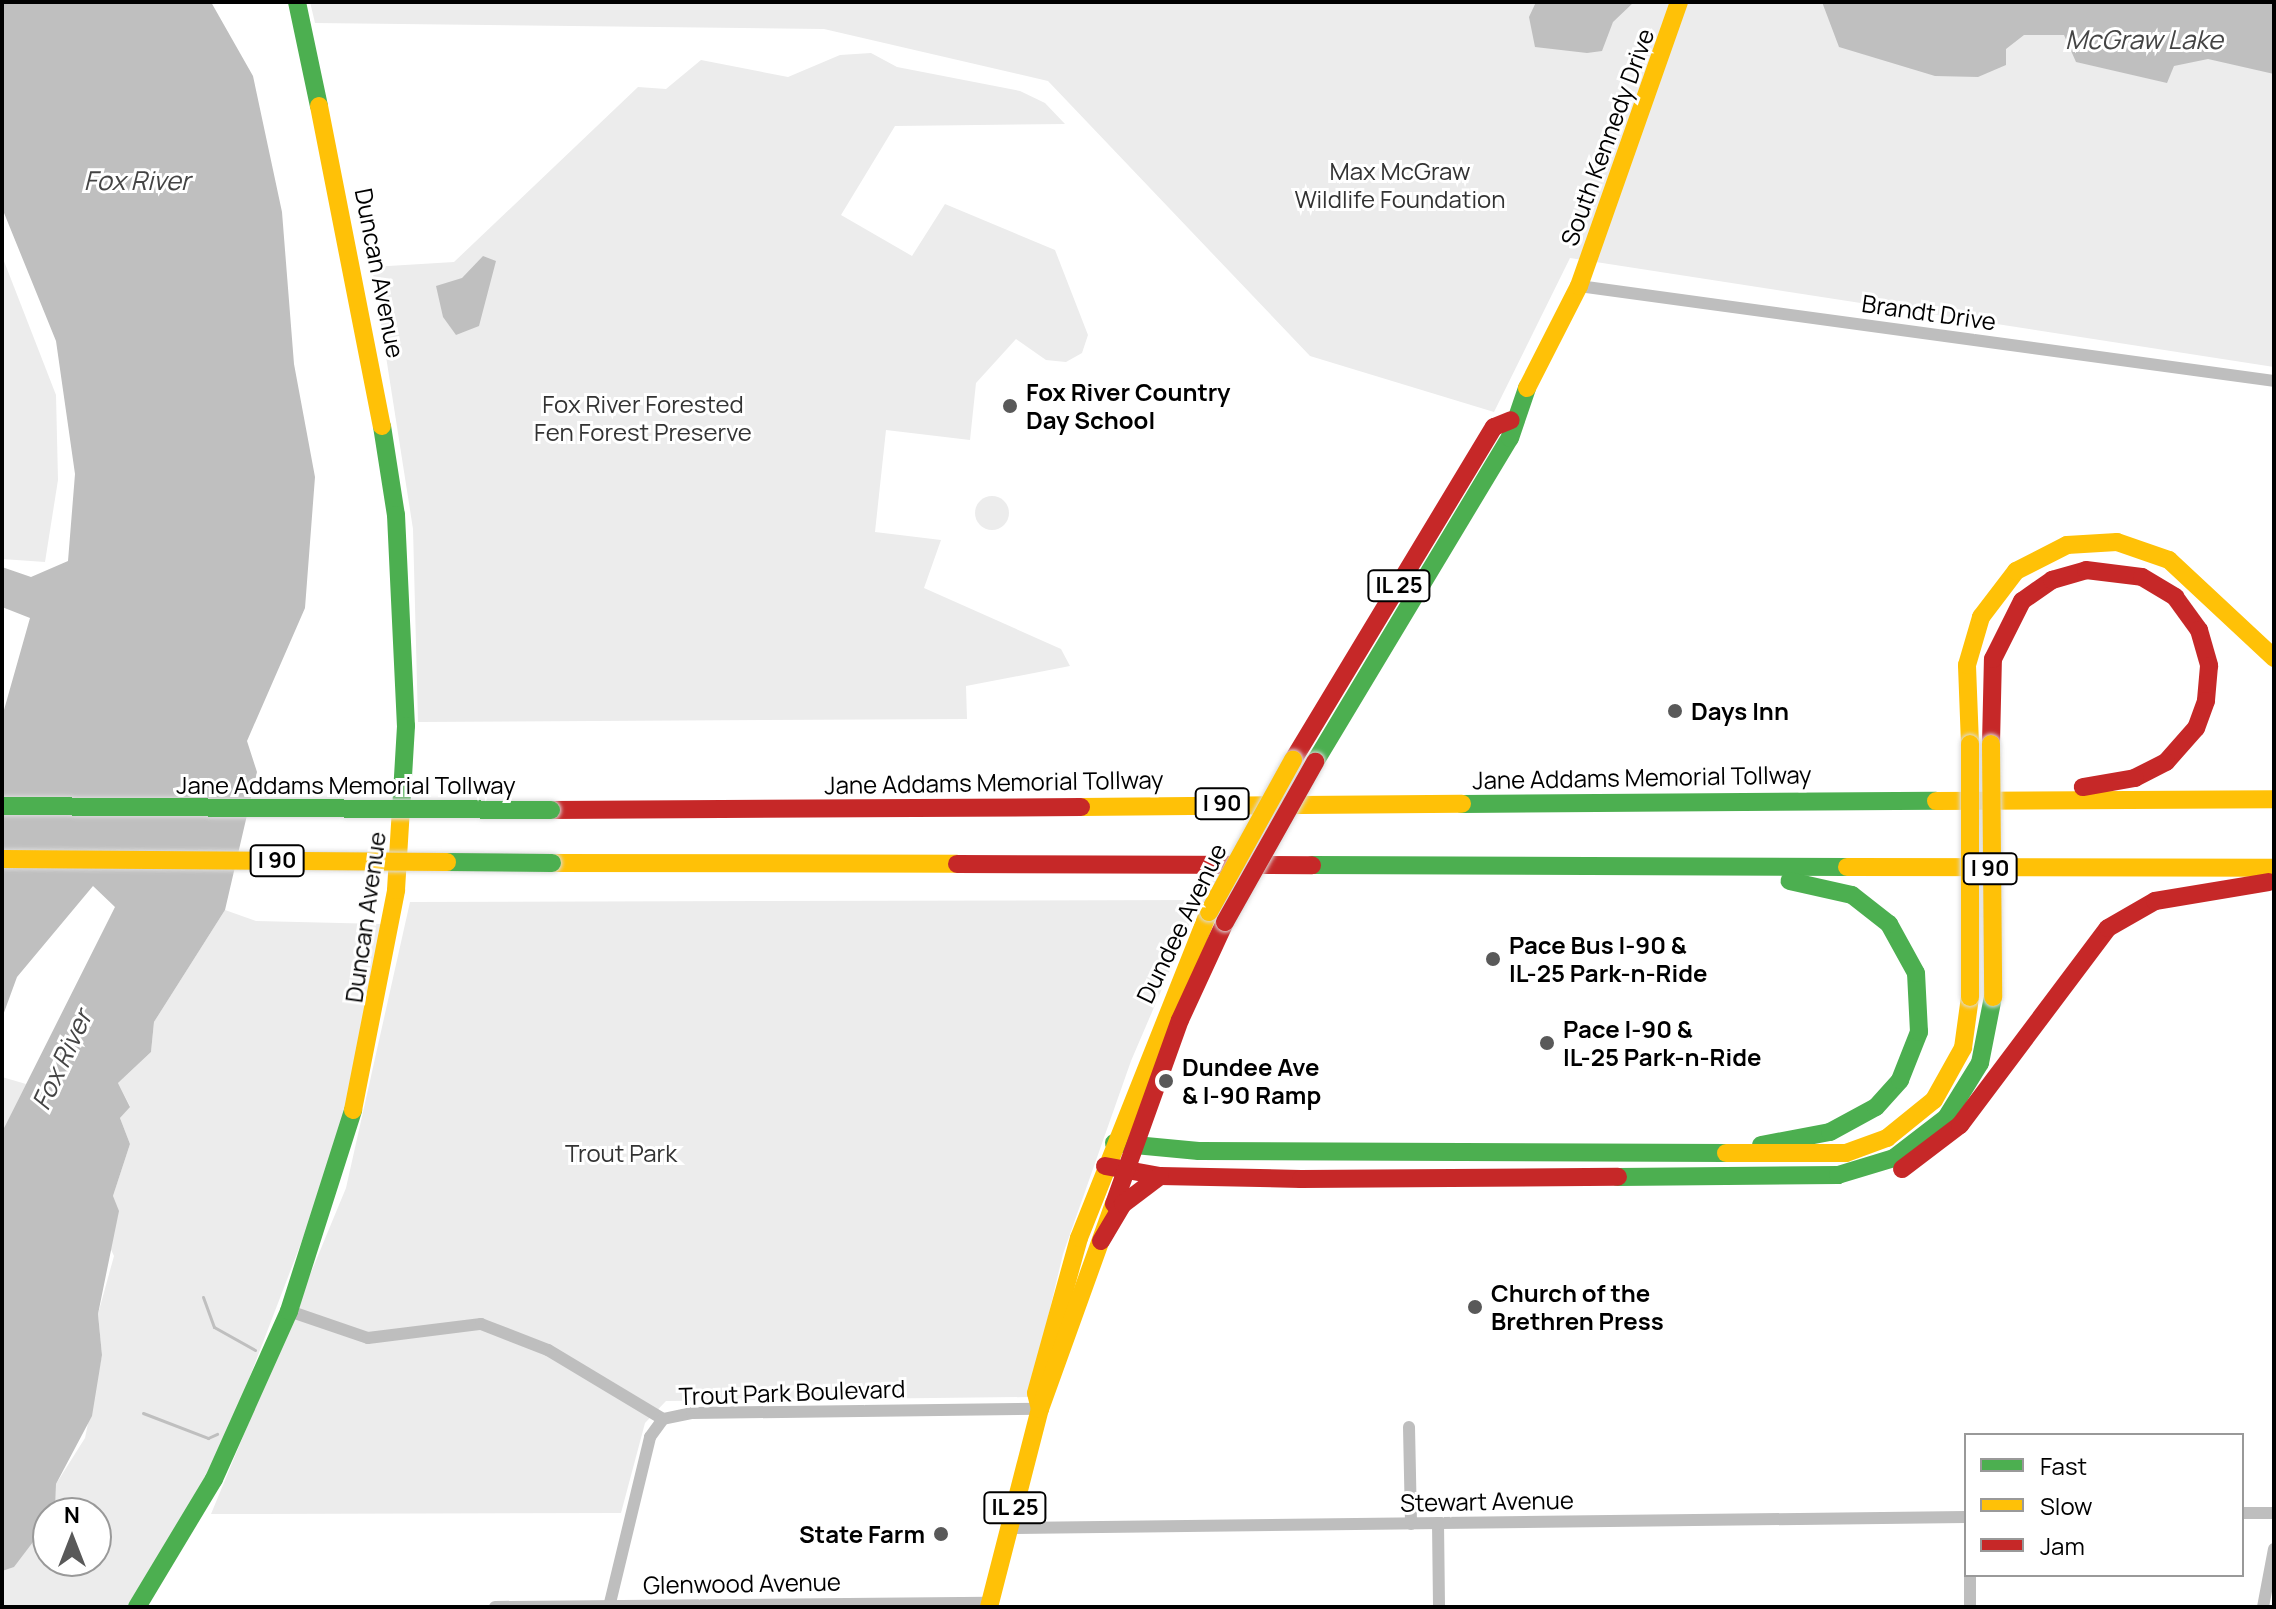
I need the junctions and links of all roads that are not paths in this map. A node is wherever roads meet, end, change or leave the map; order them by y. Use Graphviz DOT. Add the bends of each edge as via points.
graph roads {
  1 [pos="297,2"];
  2 [pos="1679,2"];
  3 [pos="1579,286"];
  4 [pos="2274,381"];
  5 [pos="1511,420"];
  6 [pos="2274,658"];
  7 [pos="1893,798"];
  8 [pos="2274,799"];
  9 [pos="2,806"];
  10 [pos="2,859"];
  11 [pos="2274,868"];
  12 [pos="1706,870"];
  13 [pos="2274,881"];
  14 [pos="1114,1143"];
  15 [pos="1134,1146"];
  16 [pos="1572,1155"];
  17 [pos="1105,1166"];
  18 [pos="1126,1170"];
  19 [pos="1160,1176"];
  20 [pos="1736,1179"];
  21 [pos="1101,1241"];
  22 [pos="289,1311"];
  23 [pos="1040,1409"];
  24 [pos="663,1419"];
  25 [pos="1409,1427"];
  26 [pos="2244,1513"];
  27 [pos="2274,1513"];
  28 [pos="1964,1517"];
  29 [pos="1438,1523"];
  30 [pos="1411,1524"];
  31 [pos="1009,1528"];
  32 [pos="2274,1549"];
  33 [pos="1970,1577"];
  34 [pos="990,1605"];
  35 [pos="609,1606"];
  36 [pos="137,1607"];
  37 [pos="495,1607"];
  38 [pos="1439,1607"];
  39 [pos="1970,1607"];
  40 [pos="2263,1607"];
  1 -- 22 [label="main road, Duncan Avenue" via="385,425 402,581 406,726 396,890 374,1023 350,1126"];
  2 -- 3 [label="main road, South Kennedy Drive / IL 25"];
  3 -- 4 [label="street, Brandt Drive"];
  3 -- 5 [label="main road, Dundee Avenue / IL 25"];
  5 -- 14 [label="main road, Dundee Avenue / IL 25, bridge" via="1494,427 1293,760 1209,912"];
  5 -- 15 [label="main road, Dundee Avenue / IL 25, bridge" via="1510,438 1225,922"];
  6 -- 16 [label="main road, bridge" via="2169,560 2117,542 2067,545 2016,571 1981,617 1967,665 1970,997 1963,1048 1945,1086 1913,1121 1874,1145 1824,1156"];
  7 -- 8 [label="main road, Jane Addams Memorial Tollway / I 90"];
  7 -- 9 [label="main road, Jane Addams Memorial Tollway / I 90, bridge" via="551,810"];
  7 -- 20 [label="main road, bridge" via="2089,786 2151,771 2188,739 2206,701 2207,655 2192,618 2166,590 2127,572 2086,570 2041,585 2016,610 1995,648 1991,744 1993,997 1974,1078 1946,1118 1911,1148 1838,1175"];
  10 -- 12 [label="main road, I 90, bridge"];
  11 -- 12 [label="main road, I 90"];
  12 -- 16 [label="main road" via="1824,886 1880,914 1907,952 1920,990 1919,1032 1907,1067 1876,1107 1815,1137"];
  13 -- 20 [label="main road" via="2168,897 2108,928 1960,1125 1921,1159 1837,1187"];
  14 -- 15 [label="main road"];
  14 -- 17 [label="main road, Dundee Avenue / IL 25"];
  15 -- 16 [label="main road"];
  15 -- 18 [label="main road, Dundee Avenue / IL 25"];
  17 -- 18 [label="main road"];
  17 -- 23 [label="main road, Dundee Avenue / IL 25" via="1036,1393"];
  18 -- 19 [label="main road"];
  18 -- 21 [label="main road, Dundee Avenue / IL 25"];
  19 -- 20 [label="main road"];
  19 -- 21 [label="main road" via="1123,1204"];
  21 -- 23 [label="main road, Dundee Avenue / IL 25"];
  22 -- 24 [label="street, Trout Park Boulevard" via="368,1338 481,1324 548,1350"];
  22 -- 36 [label="main road, Duncan Avenue" via="214,1479"];
  23 -- 24 [label="street, Trout Park Boulevard" via="692,1413"];
  23 -- 31 [label="main road, Dundee Avenue / IL 25"];
  24 -- 35 [label="street" via="650,1437"];
  25 -- 30 [label="street"];
  26 -- 27 [label="street"];
  28 -- 29 [label="street, Stewart Avenue"];
  29 -- 30 [label="street, Stewart Avenue"];
  29 -- 38 [label="street"];
  30 -- 31 [label="street, Stewart Avenue"];
  31 -- 34 [label="main road, Dundee Avenue / IL 25"];
  32 -- 40 [label="street"];
  33 -- 39 [label="street"];
  34 -- 35 [label="street, Glenwood Avenue"];
  35 -- 37 [label="street, Glenwood Avenue"];
}
